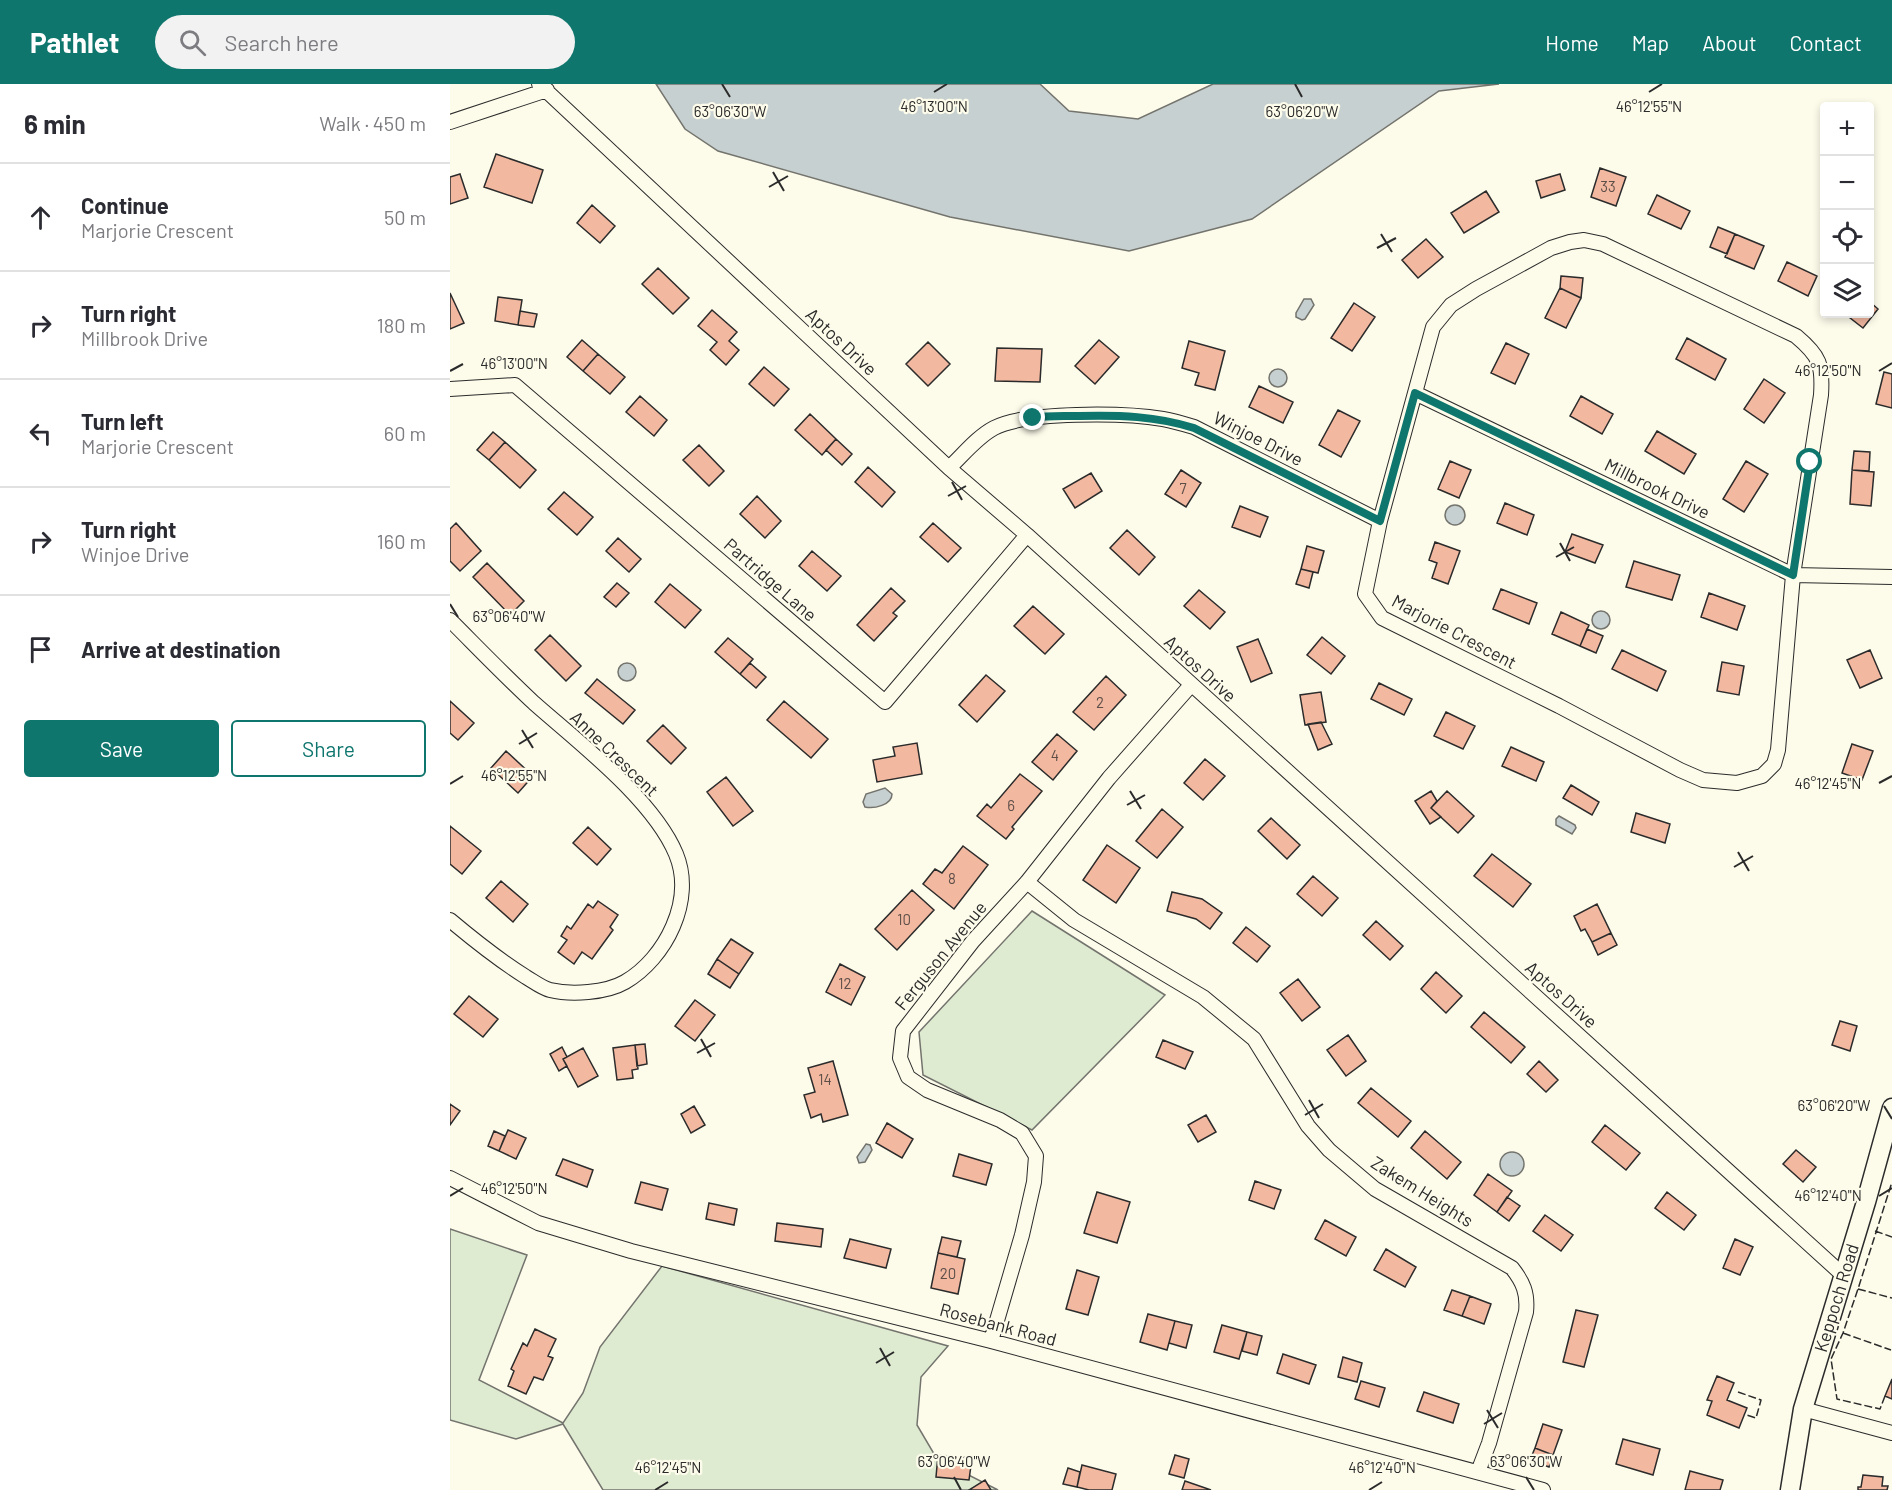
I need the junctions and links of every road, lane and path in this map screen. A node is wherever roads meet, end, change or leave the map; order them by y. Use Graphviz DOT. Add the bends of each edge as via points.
graph roads {
  1 [pos="543,87"];
  2 [pos="450,122"];
  3 [pos="450,389"];
  4 [pos="1415,393"];
  5 [pos="949,468"];
  6 [pos="1380,521"];
  7 [pos="1027,535"];
  8 [pos="1793,575"];
  9 [pos="1892,577"];
  10 [pos="450,620"];
  11 [pos="1191,685"];
  12 [pos="1027,882"];
  13 [pos="450,920"];
  14 [pos="1892,1108"];
  15 [pos="450,1178"];
  16 [pos="1843,1275"];
  17 [pos="991,1341"];
  18 [pos="1803,1409"];
  19 [pos="1892,1433"];
  20 [pos="1478,1472"];
  21 [pos="1543,1490"];
  22 [pos="1790,1490"];
  1 -- 2 [label="street"];
  1 -- 5 [label="street, Aptos Drive"];
  3 -- 7 [label="street, Partridge Lane" via="515,385 885,702"];
  4 -- 6 [label="street, Marjorie Crescent"];
  4 -- 8 [label="street, Millbrook Drive"];
  4 -- 8 [label="street, Marjorie Crescent" via="1433,327 1452,305 1551,248 1570,242 1603,244 1796,336 1819,359 1822,373"];
  5 -- 6 [label="street, Winjoe Drive" via="982,436 1008,423 1115,415 1162,419 1194,428"];
  5 -- 7 [label="street, Aptos Drive"];
  6 -- 8 [label="street, Marjorie Crescent" via="1365,594 1382,618 1703,780 1737,783 1762,776 1774,764"];
  7 -- 11 [label="street, Aptos Drive"];
  8 -- 9 [label="street, Millbrook Drive"];
  10 -- 13 [label="street, Anne Crescent" via="522,692 631,790 676,855 682,889 674,926 653,959 624,983 582,994 548,990 497,959"];
  11 -- 12 [label="street, Ferguson Avenue" via="1109,778"];
  11 -- 16 [label="street, Aptos Drive"];
  12 -- 17 [label="street, Ferguson Avenue" via="918,1010 903,1031 900,1058 908,1077 927,1090 1022,1133 1036,1156 1022,1235"];
  12 -- 20 [label="street, Zakem Heights" via="1074,920 1203,997 1254,1039 1308,1126 1329,1150 1376,1189 1512,1268 1522,1281 1526,1312"];
  14 -- 16 [label="street, Keppoch Road"];
  15 -- 17 [label="street, Rosebank Road" via="538,1223 631,1251"];
  16 -- 18 [label="street, Keppoch Road"];
  17 -- 20 [label="street, Rosebank Road"];
  18 -- 19 [label="street"];
  18 -- 22 [label="street, Keppoch Road"];
  20 -- 21 [label="street, Rosebank Road"];
}
